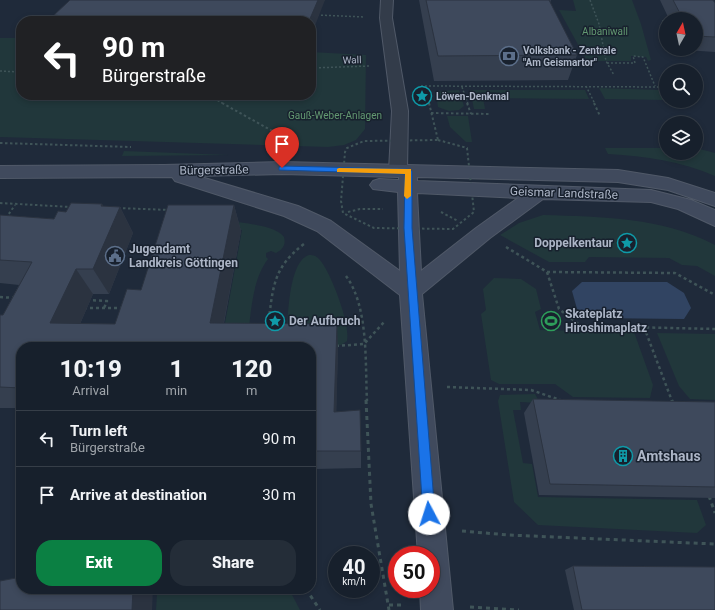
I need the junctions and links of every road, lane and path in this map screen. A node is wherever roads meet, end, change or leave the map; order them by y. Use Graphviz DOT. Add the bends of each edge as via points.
graph roads {
  1 [pos="386,0"];
  2 [pos="590,0"];
  3 [pos="315,15"];
  4 [pos="386,18"];
  5 [pos="607,63"];
  6 [pos="392,66"];
  7 [pos="316,68"];
  8 [pos="0,71"];
  9 [pos="16,72"];
  10 [pos="614,75"];
  11 [pos="396,84"];
  12 [pos="425,86"];
  13 [pos="586,86"];
  14 [pos="655,86"];
  15 [pos="659,86"];
  16 [pos="462,87"];
  17 [pos="216,100"];
  18 [pos="431,113"];
  19 [pos="471,114"];
  20 [pos="491,114"];
  21 [pos="600,116"];
  22 [pos="438,140"];
  23 [pos="290,146"];
  24 [pos="164,171"];
  25 [pos="0,172"];
  26 [pos="403,179"];
  27 [pos="539,192"];
  28 [pos="0,203"];
  29 [pos="15,205"];
  30 [pos="78,207"];
  31 [pos="110,208"];
  32 [pos="173,210"];
  33 [pos="711,210"];
  34 [pos="4,222"];
  35 [pos="309,240"];
  36 [pos="520,256"];
  37 [pos="547,272"];
  38 [pos="345,275"];
  39 [pos="412,291"];
  40 [pos="715,295"];
  41 [pos="0,296"];
  42 [pos="83,300"];
  43 [pos="20,303"];
  44 [pos="81,308"];
  45 [pos="104,308"];
  46 [pos="127,308"];
  47 [pos="644,327"];
  48 [pos="715,329"];
  49 [pos="267,331"];
  50 [pos="364,344"];
  51 [pos="332,346"];
  52 [pos="419,386"];
  53 [pos="566,400"];
  54 [pos="665,402"];
  55 [pos="672,402"];
  56 [pos="679,402"];
  57 [pos="675,409"];
  58 [pos="707,492"];
  59 [pos="715,513"];
  60 [pos="430,528"];
  61 [pos="715,544"];
  62 [pos="309,594"];
  63 [pos="320,610"];
  64 [pos="389,610"];
  65 [pos="438,610"];
  1 -- 4 [label="street"];
  2 -- 5 [label="path" via="599,24"];
  3 -- 4 [label="path"];
  4 -- 6 [label="street"];
  5 -- 10 [label="path"];
  5 -- 14 [label="path" via="635,63 633,56 643,57"];
  6 -- 7 [label="path, Wall"];
  6 -- 11 [label="street"];
  8 -- 9 [label="path"];
  11 -- 12 [label="path"];
  11 -- 26 [label="street" via="400,111"];
  12 -- 16 [label="path"];
  12 -- 18 [label="path"];
  13 -- 14 [label="path"];
  13 -- 16 [label="path"];
  13 -- 21 [label="path"];
  14 -- 15 [label="path"];
  16 -- 19 [label="path"];
  17 -- 23 [label="path" via="276,133"];
  18 -- 19 [label="path"];
  18 -- 22 [label="path"];
  19 -- 20 [label="path"];
  24 -- 25 [label="main road, Bürgerstraße"];
  24 -- 26 [label="main road, Bürgerstraße"];
  24 -- 39 [label="main road" via="291,211 324,226"];
  26 -- 27 [label="main road, Geismar Landstraße"];
  26 -- 33 [label="main road, Geismar Landstraße" via="618,176 669,183 698,192"];
  26 -- 39 [label="main road" via="399,249"];
  27 -- 33 [label="main road, Geismar Landstraße" via="652,196"];
  27 -- 39 [label="main road" via="483,233"];
  28 -- 29 [label="path"];
  29 -- 30 [label="path"];
  29 -- 34 [label="path"];
  31 -- 32 [label="path"];
  35 -- 49 [label="path" via="282,265 273,292"];
  36 -- 37 [label="path"];
  37 -- 40 [label="path" via="675,273"];
  37 -- 47 [label="path" via="559,309 581,326"];
  38 -- 50 [label="path" via="360,307"];
  39 -- 52 [label="main road"];
  41 -- 43 [label="path" via="15,298"];
  42 -- 45 [label="path" via="107,301"];
  44 -- 45 [label="path"];
  45 -- 46 [label="path"];
  47 -- 48 [label="path"];
  47 -- 55 [label="path"];
  50 -- 51 [label="path"];
  50 -- 64 [label="path" via="371,504"];
  52 -- 53 [label="path" via="531,390"];
  52 -- 60 [label="main road"];
  54 -- 55 [label="path"];
  55 -- 56 [label="path"];
  55 -- 57 [label="path"];
  58 -- 59 [label="path"];
  60 -- 61 [label="path" via="508,535"];
  60 -- 65 [label="main road"];
  62 -- 63 [label="path"];
}
